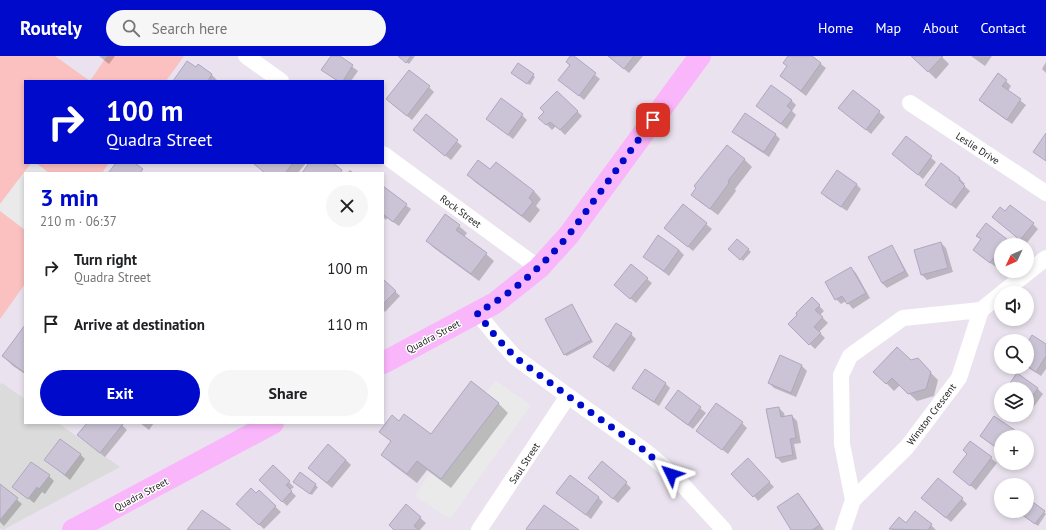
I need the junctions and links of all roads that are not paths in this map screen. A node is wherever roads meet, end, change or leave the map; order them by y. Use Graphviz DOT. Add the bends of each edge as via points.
graph roads {
  1 [pos="246,56"];
  2 [pos="700,56"];
  3 [pos="267,62"];
  4 [pos="280,80"];
  5 [pos="910,103"];
  6 [pos="384,155"];
  7 [pos="1046,193"];
  8 [pos="1046,258"];
  9 [pos="539,268"];
  10 [pos="1011,286"];
  11 [pos="994,299"];
  12 [pos="981,310"];
  13 [pos="477,313"];
  14 [pos="384,362"];
  15 [pos="568,396"];
  16 [pos="271,424"];
  17 [pos="853,500"];
  18 [pos="73,530"];
  19 [pos="480,530"];
  20 [pos="724,530"];
  21 [pos="843,530"];
  1 -- 3 [label="street"];
  2 -- 9 [label="main road, Quadra Street" via="568,236"];
  3 -- 4 [label="street"];
  5 -- 7 [label="street, Leslie Drive"];
  6 -- 9 [label="street, Rock Street"];
  8 -- 10 [label="street"];
  9 -- 13 [label="main road, Quadra Street" via="495,303"];
  11 -- 12 [label="street"];
  12 -- 17 [label="street, Winston Crescent" via="959,378 907,447"];
  12 -- 17 [label="street, Winston Crescent" via="903,318 850,356 842,375 842,444"];
  13 -- 14 [label="main road, Quadra Street"];
  13 -- 15 [label="street" via="515,357"];
  15 -- 19 [label="street, Saul Street"];
  15 -- 20 [label="street" via="663,466"];
  16 -- 18 [label="main road, Quadra Street"];
  17 -- 21 [label="street, Winston Crescent"];
}
